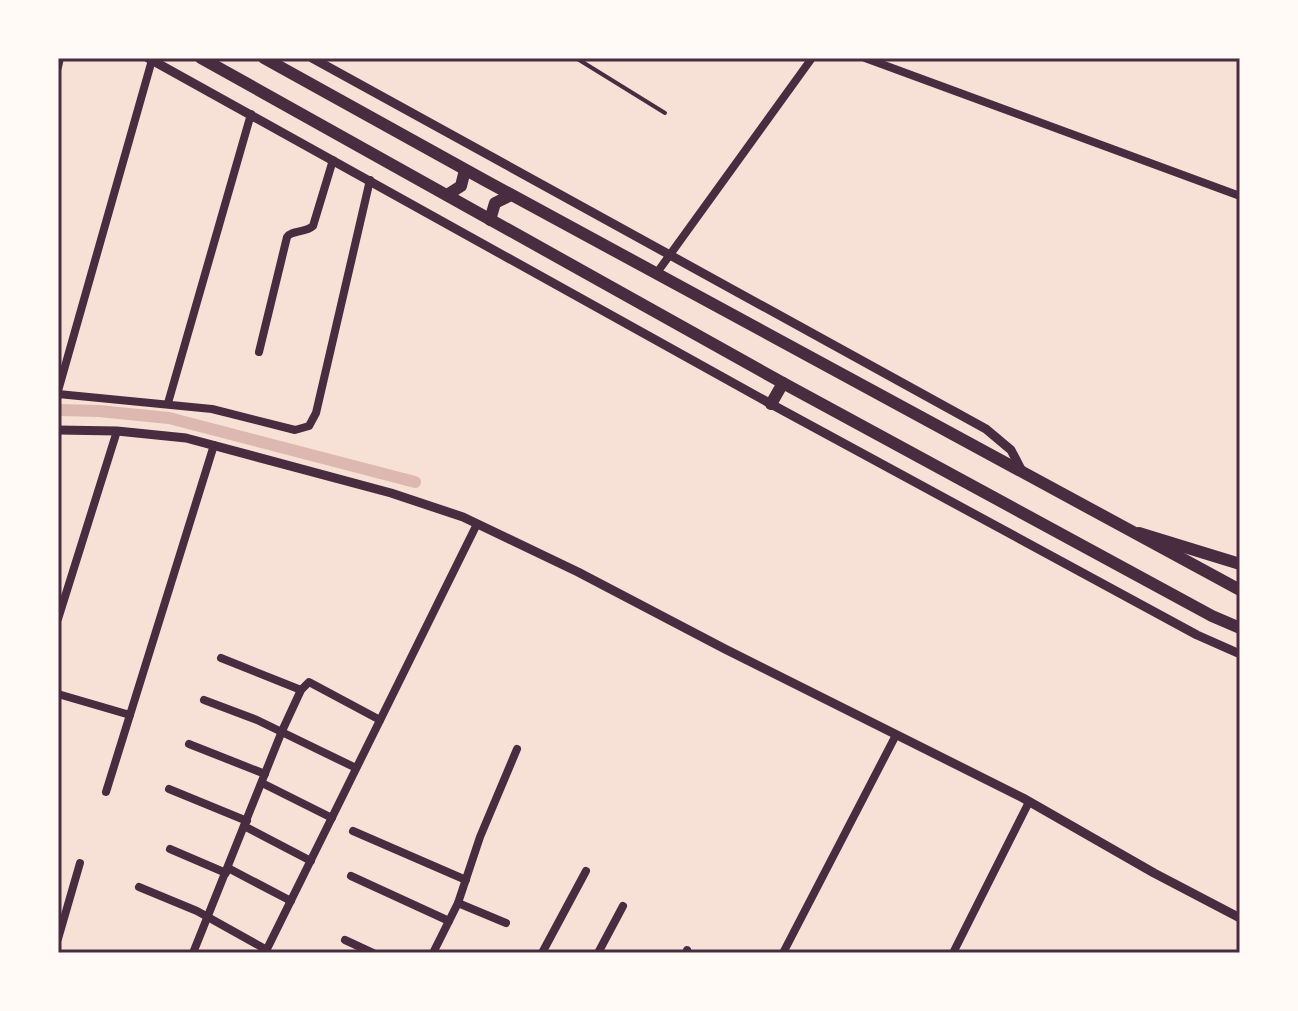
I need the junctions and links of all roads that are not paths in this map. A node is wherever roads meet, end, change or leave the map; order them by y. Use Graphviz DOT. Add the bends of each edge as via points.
graph roads {
  1 [pos="60,58"];
  2 [pos="201,58"];
  3 [pos="264,58"];
  4 [pos="312,58"];
  5 [pos="576,58"];
  6 [pos="812,58"];
  7 [pos="865,58"];
  8 [pos="150,59"];
  9 [pos="58,67"];
  10 [pos="665,113"];
  11 [pos="251,114"];
  12 [pos="333,160"];
  13 [pos="465,170"];
  14 [pos="370,180"];
  15 [pos="447,195"];
  16 [pos="511,195"];
  17 [pos="1240,196"];
  18 [pos="490,220"];
  19 [pos="668,256"];
  20 [pos="656,274"];
  21 [pos="259,352"];
  22 [pos="783,383"];
  23 [pos="58,392"];
  24 [pos="168,403"];
  25 [pos="771,404"];
  26 [pos="58,430"];
  27 [pos="117,431"];
  28 [pos="214,445"];
  29 [pos="1023,473"];
  30 [pos="477,524"];
  31 [pos="1139,533"];
  32 [pos="1240,564"];
  33 [pos="1240,590"];
  34 [pos="58,619"];
  35 [pos="1240,628"];
  36 [pos="1240,654"];
  37 [pos="221,658"];
  38 [pos="301,690"];
  39 [pos="58,694"];
  40 [pos="204,700"];
  41 [pos="130,715"];
  42 [pos="380,720"];
  43 [pos="282,731"];
  44 [pos="896,735"];
  45 [pos="189,744"];
  46 [pos="517,749"];
  47 [pos="356,768"];
  48 [pos="263,779"];
  49 [pos="169,789"];
  50 [pos="106,792"];
  51 [pos="1029,802"];
  52 [pos="332,818"];
  53 [pos="246,823"];
  54 [pos="353,831"];
  55 [pos="170,849"];
  56 [pos="311,861"];
  57 [pos="80,863"];
  58 [pos="227,870"];
  59 [pos="586,871"];
  60 [pos="351,876"];
  61 [pos="466,880"];
  62 [pos="139,887"];
  63 [pos="291,901"];
  64 [pos="458,903"];
  65 [pos="623,906"];
  66 [pos="207,918"];
  67 [pos="1240,918"];
  68 [pos="449,921"];
  69 [pos="506,923"];
  70 [pos="58,939"];
  71 [pos="345,940"];
  72 [pos="266,952"];
  73 [pos="193,953"];
  74 [pos="373,953"];
  75 [pos="433,953"];
  76 [pos="542,953"];
  77 [pos="598,953"];
  78 [pos="783,953"];
  79 [pos="953,953"];
  1 -- 9 [label="street"];
  2 -- 15 [label="main road"];
  3 -- 13 [label="main road"];
  4 -- 19 [label="street"];
  5 -- 10 [label="lane"];
  6 -- 19 [label="street"];
  7 -- 17 [label="street"];
  8 -- 11 [label="street"];
  8 -- 23 [label="street"];
  11 -- 12 [label="street"];
  11 -- 24 [label="street"];
  12 -- 14 [label="street"];
  12 -- 21 [label="street" via="313,226 287,237"];
  13 -- 15 [label="main road" via="461,186"];
  13 -- 16 [label="main road"];
  14 -- 24 [label="street" via="309,426 295,430"];
  14 -- 25 [label="street"];
  15 -- 18 [label="main road"];
  16 -- 18 [label="main road" via="495,203"];
  16 -- 20 [label="main road"];
  18 -- 22 [label="main road"];
  19 -- 20 [label="street"];
  19 -- 29 [label="street" via="986,429 1011,450"];
  20 -- 29 [label="main road"];
  22 -- 25 [label="main road"];
  22 -- 35 [label="main road"];
  23 -- 24 [label="street"];
  25 -- 36 [label="street"];
  26 -- 27 [label="street"];
  27 -- 28 [label="street"];
  27 -- 34 [label="street"];
  28 -- 30 [label="street" via="391,493"];
  28 -- 41 [label="street"];
  29 -- 31 [label="main road"];
  30 -- 42 [label="street"];
  30 -- 44 [label="street"];
  31 -- 32 [label="main road"];
  31 -- 33 [label="main road"];
  37 -- 38 [label="street"];
  38 -- 42 [label="street" via="309,682"];
  38 -- 43 [label="street"];
  39 -- 41 [label="street"];
  40 -- 43 [label="street"];
  41 -- 50 [label="street"];
  42 -- 47 [label="street"];
  43 -- 47 [label="street"];
  43 -- 48 [label="street"];
  44 -- 51 [label="street"];
  44 -- 78 [label="street"];
  45 -- 48 [label="street"];
  46 -- 61 [label="street"];
  47 -- 52 [label="street"];
  48 -- 52 [label="street"];
  48 -- 53 [label="street"];
  49 -- 53 [label="street"];
  51 -- 67 [label="street"];
  51 -- 79 [label="street"];
  52 -- 56 [label="street"];
  53 -- 56 [label="street"];
  53 -- 58 [label="street"];
  54 -- 61 [label="street"];
  55 -- 58 [label="street"];
  56 -- 63 [label="street"];
  57 -- 70 [label="street"];
  58 -- 63 [label="street"];
  58 -- 66 [label="street"];
  59 -- 76 [label="street"];
  60 -- 68 [label="street"];
  61 -- 64 [label="street"];
  62 -- 66 [label="street"];
  63 -- 72 [label="street"];
  64 -- 68 [label="street"];
  64 -- 69 [label="street"];
  65 -- 77 [label="street"];
  66 -- 72 [label="street"];
  66 -- 73 [label="street"];
  68 -- 75 [label="street"];
  71 -- 74 [label="street"];
}
